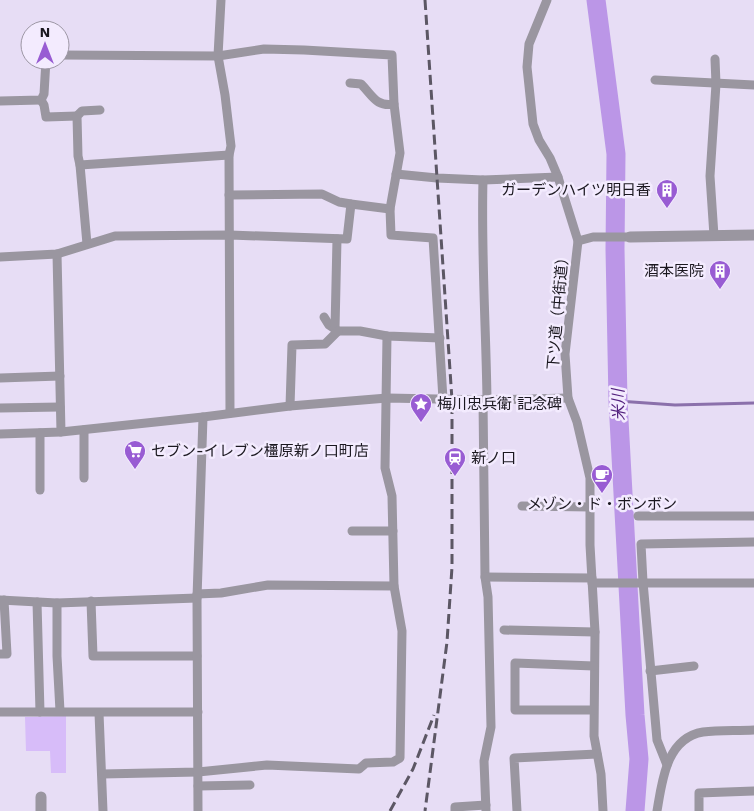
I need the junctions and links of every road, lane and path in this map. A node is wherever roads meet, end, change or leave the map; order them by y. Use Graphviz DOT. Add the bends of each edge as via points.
graph roads {
  1 [pos="221,0"];
  2 [pos="547,0"];
  3 [pos="70,55"];
  4 [pos="218,56"];
  5 [pos="715,59"];
  6 [pos="45,70"];
  7 [pos="655,80"];
  8 [pos="350,83"];
  9 [pos="716,84"];
  10 [pos="754,85"];
  11 [pos="41,100"];
  12 [pos="0,101"];
  13 [pos="394,104"];
  14 [pos="100,110"];
  15 [pos="77,116"];
  16 [pos="229,155"];
  17 [pos="80,165"];
  18 [pos="396,174"];
  19 [pos="558,177"];
  20 [pos="483,180"];
  21 [pos="229,195"];
  22 [pos="350,204"];
  23 [pos="390,209"];
  24 [pos="230,234"];
  25 [pos="754,235"];
  26 [pos="714,236"];
  27 [pos="630,237"];
  28 [pos="337,239"];
  29 [pos="578,240"];
  30 [pos="87,244"];
  31 [pos="56,254"];
  32 [pos="0,257"];
  33 [pos="324,317"];
  34 [pos="336,330"];
  35 [pos="387,336"];
  36 [pos="440,338"];
  37 [pos="60,376"];
  38 [pos="0,378"];
  39 [pos="387,398"];
  40 [pos="568,398"];
  41 [pos="444,400"];
  42 [pos="485,400"];
  43 [pos="290,406"];
  44 [pos="0,408"];
  45 [pos="60,408"];
  46 [pos="230,413"];
  47 [pos="203,417"];
  48 [pos="84,430"];
  49 [pos="61,432"];
  50 [pos="40,433"];
  51 [pos="0,434"];
  52 [pos="84,478"];
  53 [pos="40,490"];
  54 [pos="522,506"];
  55 [pos="591,507"];
  56 [pos="638,516"];
  57 [pos="754,516"];
  58 [pos="352,531"];
  59 [pos="393,531"];
  60 [pos="754,542"];
  61 [pos="485,576"];
  62 [pos="592,580"];
  63 [pos="640,582"];
  64 [pos="754,583"];
  65 [pos="394,586"];
  66 [pos="197,596"];
  67 [pos="2,600"];
  68 [pos="91,601"];
  69 [pos="37,602"];
  70 [pos="57,603"];
  71 [pos="504,630"];
  72 [pos="595,632"];
  73 [pos="0,654"];
  74 [pos="39,656"];
  75 [pos="57,656"];
  76 [pos="198,656"];
  77 [pos="594,666"];
  78 [pos="694,666"];
  79 [pos="650,671"];
  80 [pos="593,710"];
  81 [pos="60,711"];
  82 [pos="0,712"];
  83 [pos="40,712"];
  84 [pos="99,712"];
  85 [pos="198,712"];
  86 [pos="754,730"];
  87 [pos="597,754"];
  88 [pos="667,765"];
  89 [pos="198,772"];
  90 [pos="102,774"];
  91 [pos="250,785"];
  92 [pos="198,786"];
  93 [pos="754,792"];
  94 [pos="41,798"];
  95 [pos="486,808"];
  96 [pos="41,811"];
  97 [pos="103,811"];
  98 [pos="198,811"];
  99 [pos="455,811"];
  100 [pos="517,811"];
  101 [pos="603,811"];
  102 [pos="657,811"];
  103 [pos="699,811"];
  1 -- 4 [label="street"];
  2 -- 19 [label="street, 下ツ道（中街道）" via="528,44 527,67 533,124"];
  3 -- 4 [label="street"];
  4 -- 13 [label="street" via="264,50 392,56"];
  4 -- 16 [label="street" via="231,146"];
  5 -- 9 [label="street"];
  6 -- 11 [label="street"];
  7 -- 9 [label="street"];
  8 -- 13 [label="street" via="361,84 377,102"];
  9 -- 10 [label="street"];
  9 -- 26 [label="street" via="710,176"];
  11 -- 12 [label="street"];
  11 -- 15 [label="street" via="46,117"];
  13 -- 18 [label="street" via="400,153"];
  14 -- 15 [label="street" via="82,111"];
  15 -- 17 [label="street"];
  16 -- 17 [label="street"];
  16 -- 21 [label="street"];
  17 -- 30 [label="street"];
  18 -- 20 [label="street"];
  18 -- 23 [label="street"];
  19 -- 20 [label="street"];
  19 -- 29 [label="street, 下ツ道（中街道）"];
  20 -- 42 [label="street"];
  21 -- 22 [label="street" via="322,194"];
  21 -- 24 [label="street"];
  22 -- 23 [label="street"];
  22 -- 28 [label="street" via="347,240"];
  23 -- 36 [label="street" via="391,235 433,238"];
  24 -- 28 [label="street"];
  24 -- 30 [label="street" via="115,236"];
  24 -- 46 [label="street"];
  25 -- 26 [label="street"];
  26 -- 27 [label="street"];
  27 -- 29 [label="street"];
  28 -- 34 [label="street"];
  29 -- 40 [label="street, 下ツ道（中街道）" via="566,354"];
  30 -- 31 [label="street"];
  31 -- 32 [label="street"];
  31 -- 37 [label="street"];
  33 -- 34 [label="street"];
  34 -- 35 [label="street"];
  34 -- 43 [label="street" via="325,344 292,345"];
  35 -- 36 [label="street"];
  35 -- 39 [label="street"];
  36 -- 41 [label="street"];
  37 -- 38 [label="street"];
  37 -- 45 [label="street"];
  39 -- 41 [label="street"];
  39 -- 43 [label="street"];
  39 -- 59 [label="street" via="385,468 392,496"];
  40 -- 42 [label="street"];
  40 -- 55 [label="street, 下ツ道（中街道）" via="585,450"];
  41 -- 42 [label="street"];
  42 -- 61 [label="street"];
  43 -- 46 [label="street"];
  44 -- 45 [label="street"];
  45 -- 49 [label="street"];
  46 -- 47 [label="street"];
  47 -- 48 [label="street"];
  47 -- 66 [label="street"];
  48 -- 49 [label="street"];
  48 -- 52 [label="street"];
  49 -- 50 [label="street"];
  50 -- 51 [label="street"];
  50 -- 53 [label="street"];
  54 -- 55 [label="street"];
  55 -- 62 [label="street, 下ツ道（中街道）"];
  56 -- 57 [label="street"];
  58 -- 59 [label="street"];
  59 -- 65 [label="street"];
  60 -- 63 [label="street" via="641,544"];
  61 -- 62 [label="street"];
  61 -- 95 [label="street" via="491,727 484,761"];
  62 -- 63 [label="street"];
  62 -- 72 [label="street, 下ツ道（中街道）"];
  63 -- 64 [label="street"];
  63 -- 79 [label="street"];
  65 -- 66 [label="street" via="268,585"];
  65 -- 89 [label="street" via="402,631 400,758 393,762 366,763 359,769 267,765"];
  66 -- 68 [label="street"];
  66 -- 76 [label="street"];
  67 -- 69 [label="street"];
  67 -- 73 [label="street" via="7,654"];
  68 -- 70 [label="street"];
  68 -- 76 [label="street" via="93,656"];
  69 -- 70 [label="street"];
  69 -- 74 [label="street"];
  70 -- 75 [label="street"];
  71 -- 72 [label="street"];
  72 -- 77 [label="street, 下ツ道（中街道）"];
  74 -- 75 [label="street"];
  74 -- 83 [label="street"];
  75 -- 81 [label="street"];
  76 -- 85 [label="street"];
  77 -- 80 [label="street, 下ツ道（中街道）"];
  77 -- 80 [label="street" via="515,663 515,710"];
  78 -- 79 [label="street"];
  79 -- 88 [label="street" via="656,740"];
  80 -- 87 [label="street, 下ツ道（中街道）"];
  81 -- 83 [label="street"];
  81 -- 84 [label="street"];
  82 -- 83 [label="street"];
  84 -- 85 [label="street"];
  84 -- 90 [label="street"];
  85 -- 89 [label="street"];
  86 -- 88 [label="street" via="702,732 686,738"];
  87 -- 100 [label="street" via="514,758"];
  87 -- 101 [label="street, 下ツ道（中街道）"];
  88 -- 102 [label="street"];
  89 -- 90 [label="street"];
  89 -- 92 [label="street"];
  90 -- 97 [label="street"];
  91 -- 92 [label="street"];
  92 -- 98 [label="street"];
  93 -- 103 [label="street" via="699,793"];
  94 -- 96 [label="street"];
  95 -- 99 [label="street" via="455,807"];
}
